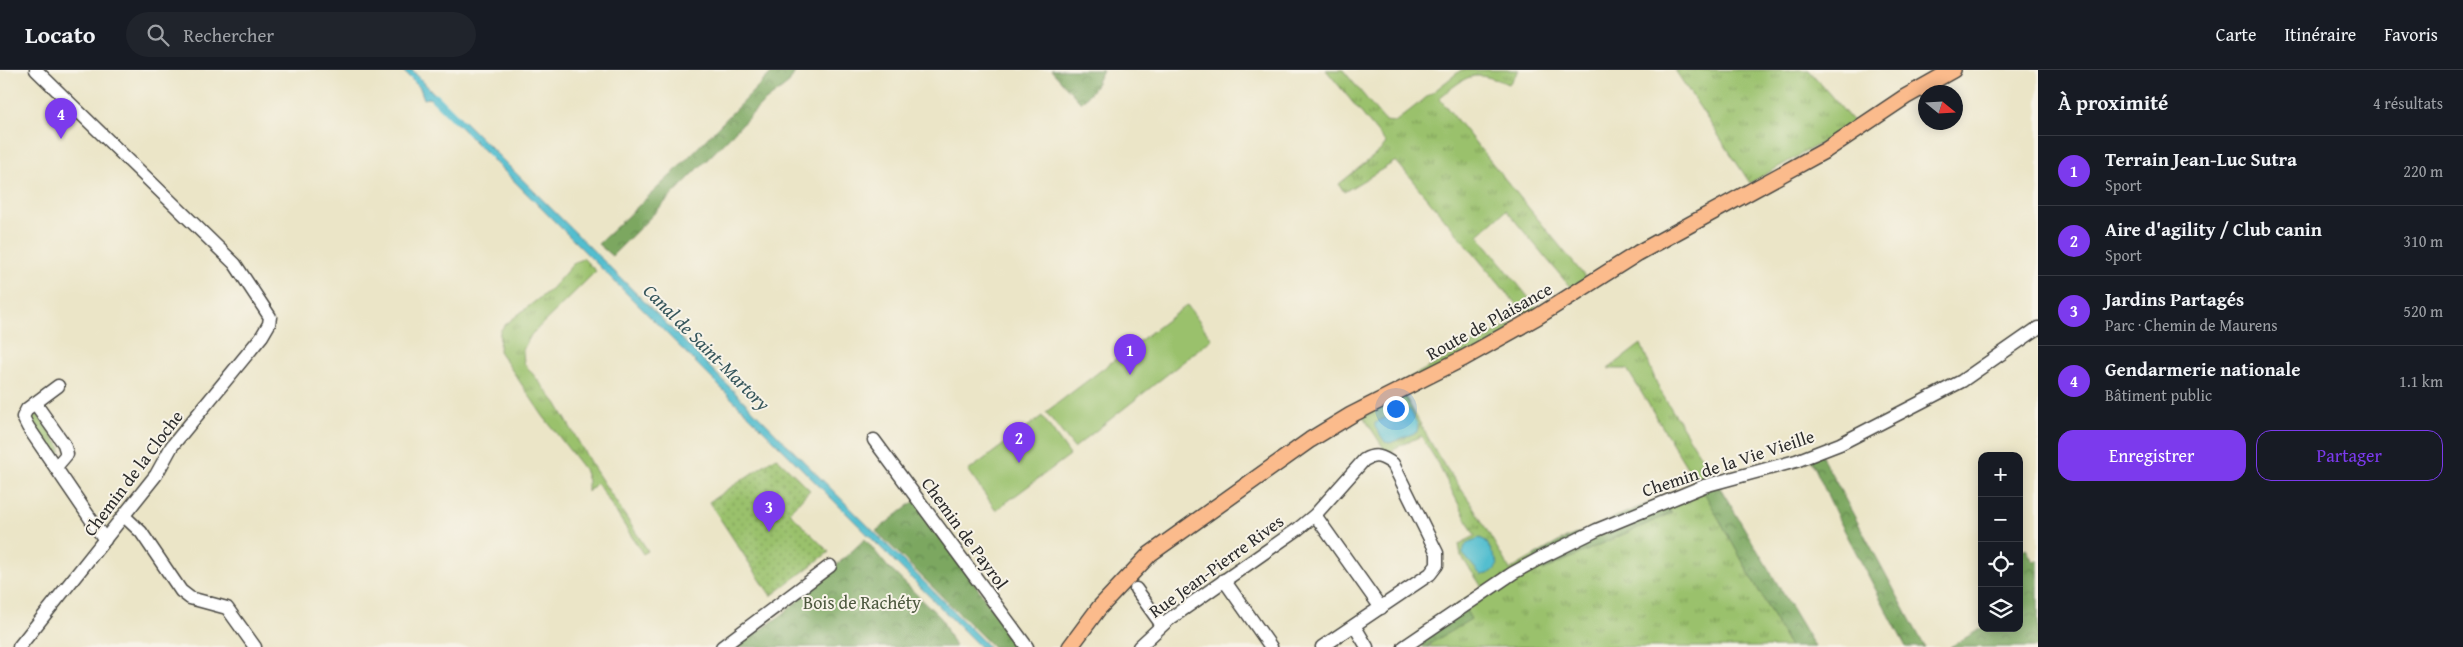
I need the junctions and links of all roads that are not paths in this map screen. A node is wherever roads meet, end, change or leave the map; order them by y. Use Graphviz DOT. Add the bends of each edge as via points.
graph roads {
  1 [pos="36,70"];
  2 [pos="1954,70"];
  3 [pos="2038,328"];
  4 [pos="58,386"];
  5 [pos="35,403"];
  6 [pos="874,440"];
  7 [pos="56,468"];
  8 [pos="1315,515"];
  9 [pos="124,516"];
  10 [pos="105,540"];
  11 [pos="830,566"];
  12 [pos="1224,580"];
  13 [pos="1136,589"];
  14 [pos="1381,608"];
  15 [pos="1162,625"];
  16 [pos="1355,627"];
  17 [pos="1068,645"];
  18 [pos="20,647"];
  19 [pos="255,647"];
  20 [pos="722,647"];
  21 [pos="1027,647"];
  22 [pos="1139,647"];
  23 [pos="1271,647"];
  24 [pos="1322,647"];
  25 [pos="1367,647"];
  26 [pos="1404,647"];
  1 -- 9 [label="street, Chemin de la Cloche" via="235,264 270,317 265,332 180,435 156,475"];
  2 -- 17 [label="main road, Route de Plaisance" via="1905,97 1826,150 1638,254 1537,318 1332,426 1150,554"];
  3 -- 26 [label="street, Chemin de la Vie Vieille" via="1962,381 1840,444 1796,461 1704,486 1597,530 1544,556 1513,573"];
  4 -- 5 [label="street"];
  5 -- 7 [label="street" via="64,444 67,454"];
  5 -- 7 [label="street" via="27,409 24,417"];
  6 -- 21 [label="street, Chemin de Payrol"];
  7 -- 10 [label="street"];
  8 -- 12 [label="street, Rue Jean-Pierre Rives"];
  8 -- 14 [label="street"];
  8 -- 14 [label="street, Rue Jean-Pierre Rives" via="1364,460 1382,456 1393,464 1437,553 1437,565 1430,574"];
  9 -- 10 [label="street, Chemin de la Cloche"];
  9 -- 19 [label="street" via="141,532 182,591 190,598 227,608"];
  10 -- 18 [label="street, Chemin de la Cloche"];
  11 -- 20 [label="street"];
  12 -- 15 [label="street, Rue Jean-Pierre Rives"];
  12 -- 23 [label="street"];
  13 -- 15 [label="street"];
  14 -- 16 [label="street"];
  15 -- 22 [label="street, Rue Jean-Pierre Rives"];
  16 -- 24 [label="street"];
  16 -- 25 [label="street"];
}
